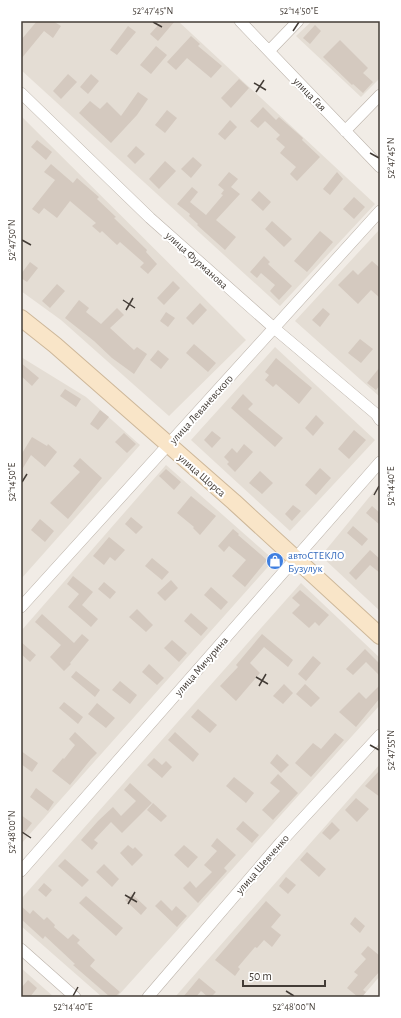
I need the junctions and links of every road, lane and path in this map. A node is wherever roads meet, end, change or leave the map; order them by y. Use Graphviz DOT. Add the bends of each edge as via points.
graph roads {
  1 [pos="240,21"];
  2 [pos="298,21"];
  3 [pos="269,51"];
  4 [pos="21,93"];
  5 [pos="380,95"];
  6 [pos="345,131"];
  7 [pos="380,167"];
  8 [pos="380,211"];
  9 [pos="23,323"];
  10 [pos="274,328"];
  11 [pos="380,420"];
  12 [pos="168,445"];
  13 [pos="380,462"];
  14 [pos="295,559"];
  15 [pos="21,607"];
  16 [pos="380,636"];
  17 [pos="380,735"];
  18 [pos="21,871"];
  19 [pos="21,949"];
  20 [pos="75,997"];
  21 [pos="148,997"];
  1 -- 3 [label="street, улица Гая"];
  2 -- 3 [label="street"];
  3 -- 6 [label="street, улица Гая"];
  4 -- 10 [label="street, улица Фурманова" via="150,218"];
  5 -- 6 [label="street"];
  6 -- 7 [label="street, улица Гая"];
  8 -- 10 [label="street, улица Леваневского"];
  9 -- 12 [label="main road, улица Щорса" via="55,345"];
  10 -- 11 [label="street, улица Фурманова"];
  10 -- 12 [label="street, улица Леваневского"];
  12 -- 14 [label="main road, улица Щорса"];
  12 -- 15 [label="street, улица Леваневского"];
  13 -- 14 [label="street, улица Мичурина"];
  14 -- 16 [label="main road, улица Щорса"];
  14 -- 18 [label="street, улица Мичурина"];
  17 -- 21 [label="street, улица Шевченко" via="281,842"];
  19 -- 20 [label="street"];
}
